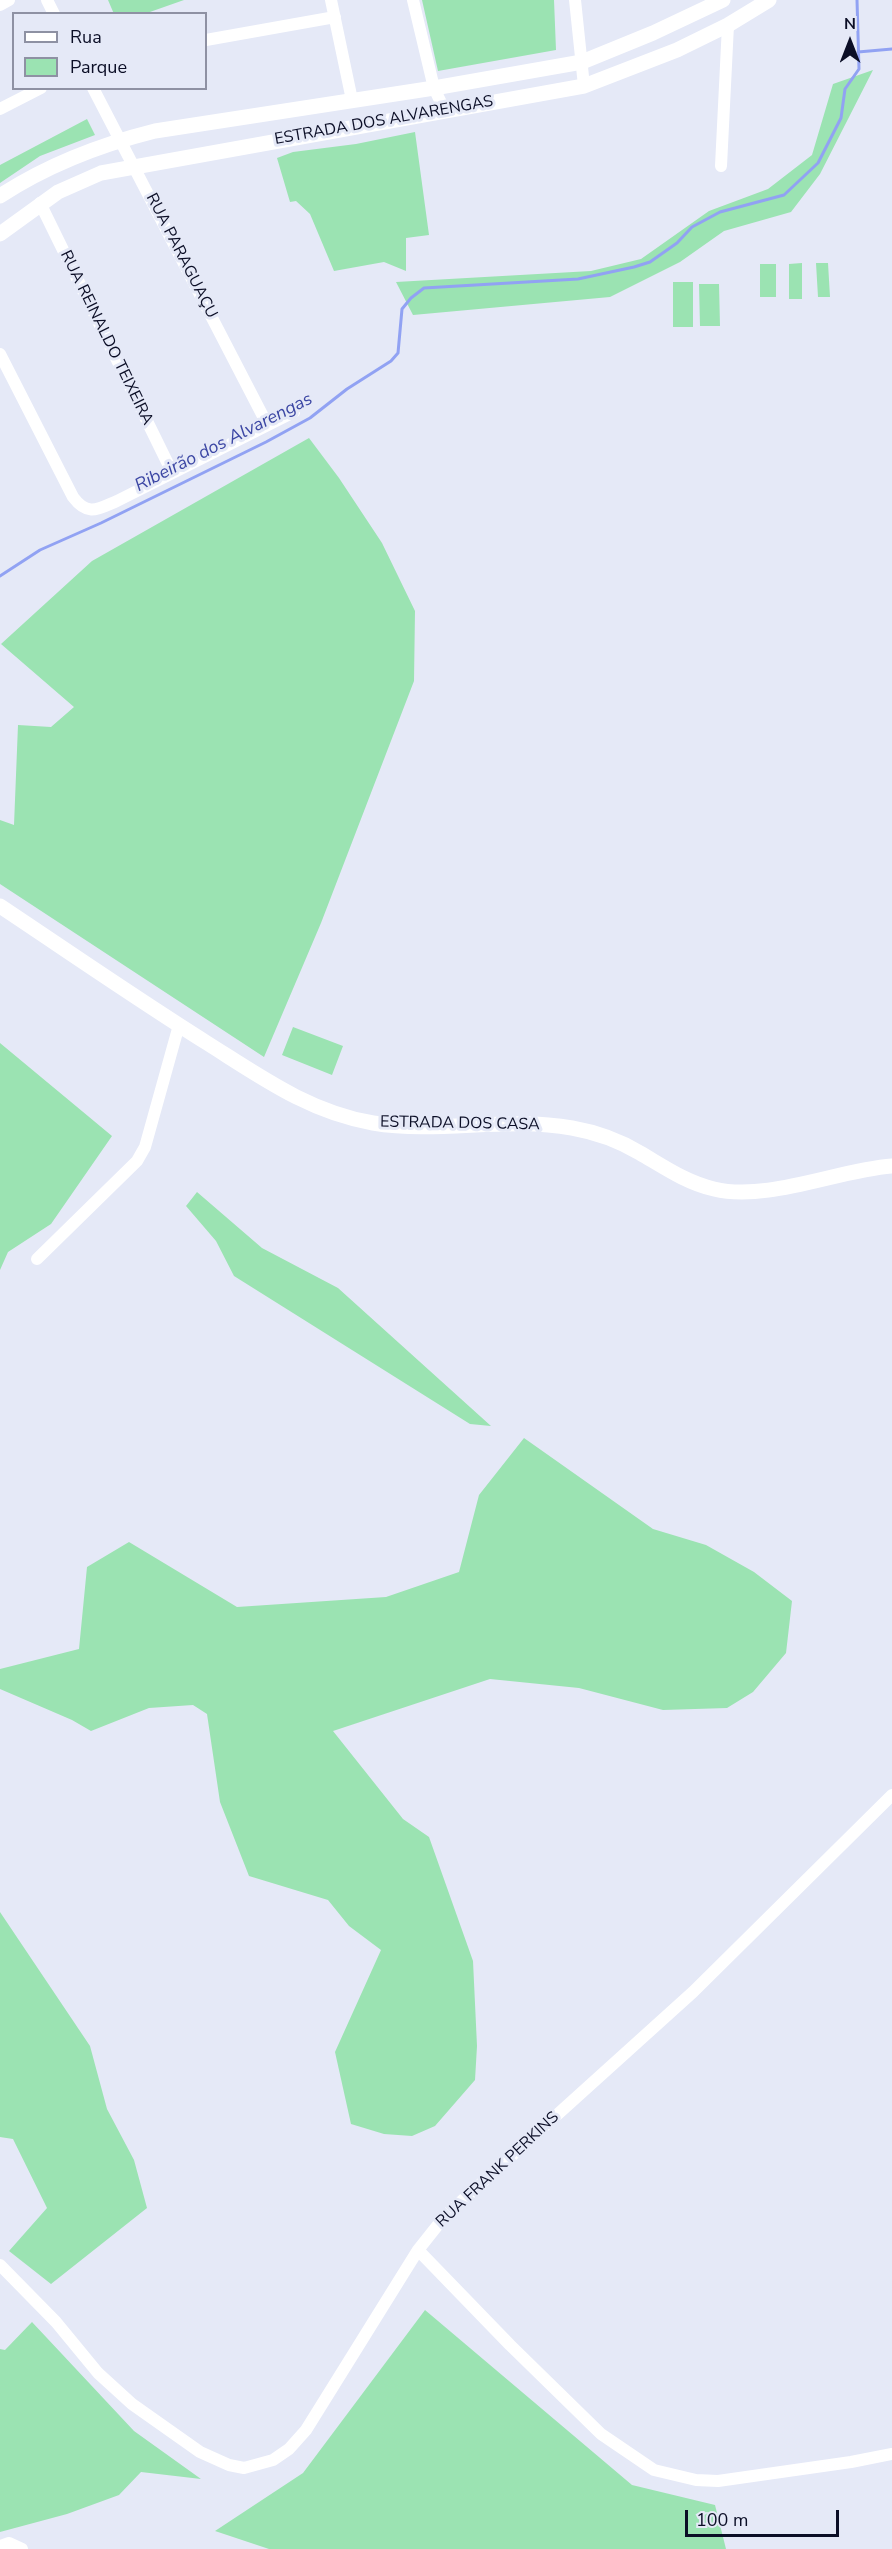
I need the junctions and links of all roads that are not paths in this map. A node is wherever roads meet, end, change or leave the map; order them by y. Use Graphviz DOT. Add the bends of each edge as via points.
graph roads {
  1 [pos="9,0"];
  2 [pos="331,0"];
  3 [pos="413,0"];
  4 [pos="574,0"];
  5 [pos="723,0"];
  6 [pos="769,0"];
  7 [pos="0,5"];
  8 [pos="335,17"];
  9 [pos="728,25"];
  10 [pos="207,40"];
  11 [pos="582,62"];
  12 [pos="584,86"];
  13 [pos="434,88"];
  14 [pos="37,90"];
  15 [pos="94,90"];
  16 [pos="352,100"];
  17 [pos="0,109"];
  18 [pos="445,111"];
  19 [pos="118,141"];
  20 [pos="134,165"];
  21 [pos="720,166"];
  22 [pos="0,196"];
  23 [pos="40,203"];
  24 [pos="0,234"];
  25 [pos="0,354"];
  26 [pos="294,412"];
  27 [pos="267,424"];
  28 [pos="172,472"];
  29 [pos="0,906"];
  30 [pos="179,1025"];
  31 [pos="892,1166"];
  32 [pos="37,1259"];
  33 [pos="892,1795"];
  34 [pos="418,2250"];
  35 [pos="0,2265"];
  36 [pos="892,2454"];
  37 [pos="0,2546"];
  38 [pos="22,2549"];
  1 -- 7 [label="street"];
  2 -- 8 [label="street"];
  3 -- 13 [label="street"];
  4 -- 11 [label="street"];
  5 -- 11 [label="main road, ESTRADA DOS ALVARENGAS"];
  6 -- 9 [label="main road, ESTRADA DOS ALVARENGAS"];
  8 -- 10 [label="street"];
  8 -- 16 [label="street"];
  9 -- 12 [label="main road, ESTRADA DOS ALVARENGAS" via="677,50"];
  9 -- 21 [label="street"];
  11 -- 12 [label="street"];
  11 -- 13 [label="main road, ESTRADA DOS ALVARENGAS"];
  12 -- 18 [label="main road, ESTRADA DOS ALVARENGAS"];
  13 -- 16 [label="main road, ESTRADA DOS ALVARENGAS"];
  13 -- 18 [label="street"];
  14 -- 17 [label="street"];
  15 -- 19 [label="street, RUA PARAGUAÇU"];
  16 -- 19 [label="main road, ESTRADA DOS ALVARENGAS" via="193,124"];
  18 -- 20 [label="main road, ESTRADA DOS ALVARENGAS"];
  19 -- 20 [label="street, RUA PARAGUAÇU"];
  19 -- 22 [label="main road, ESTRADA DOS ALVARENGAS" via="49,166"];
  20 -- 23 [label="main road, ESTRADA DOS ALVARENGAS" via="101,173"];
  20 -- 27 [label="street, RUA PARAGUAÇU"];
  23 -- 24 [label="main road, ESTRADA DOS ALVARENGAS"];
  23 -- 28 [label="street, RUA REINALDO TEIXEIRA"];
  25 -- 28 [label="street" via="80,507 103,507"];
  26 -- 27 [label="street"];
  27 -- 28 [label="street"];
  29 -- 30 [label="main road, ESTRADA DOS CASA"];
  30 -- 31 [label="main road, ESTRADA DOS CASA" via="307,1104 373,1123 573,1128 627,1146 680,1176 718,1190 792,1186"];
  30 -- 32 [label="street" via="145,1147 137,1161"];
  33 -- 34 [label="street, RUA FRANK PERKINS" via="693,1992 445,2216"];
  34 -- 35 [label="street, RUA FRANK PERKINS" via="306,2430 289,2450 273,2460 244,2468 200,2452 132,2404 98,2373 56,2322"];
  34 -- 36 [label="street" via="601,2434 654,2470 718,2481"];
  37 -- 38 [label="street" via="9,2543"];
}
